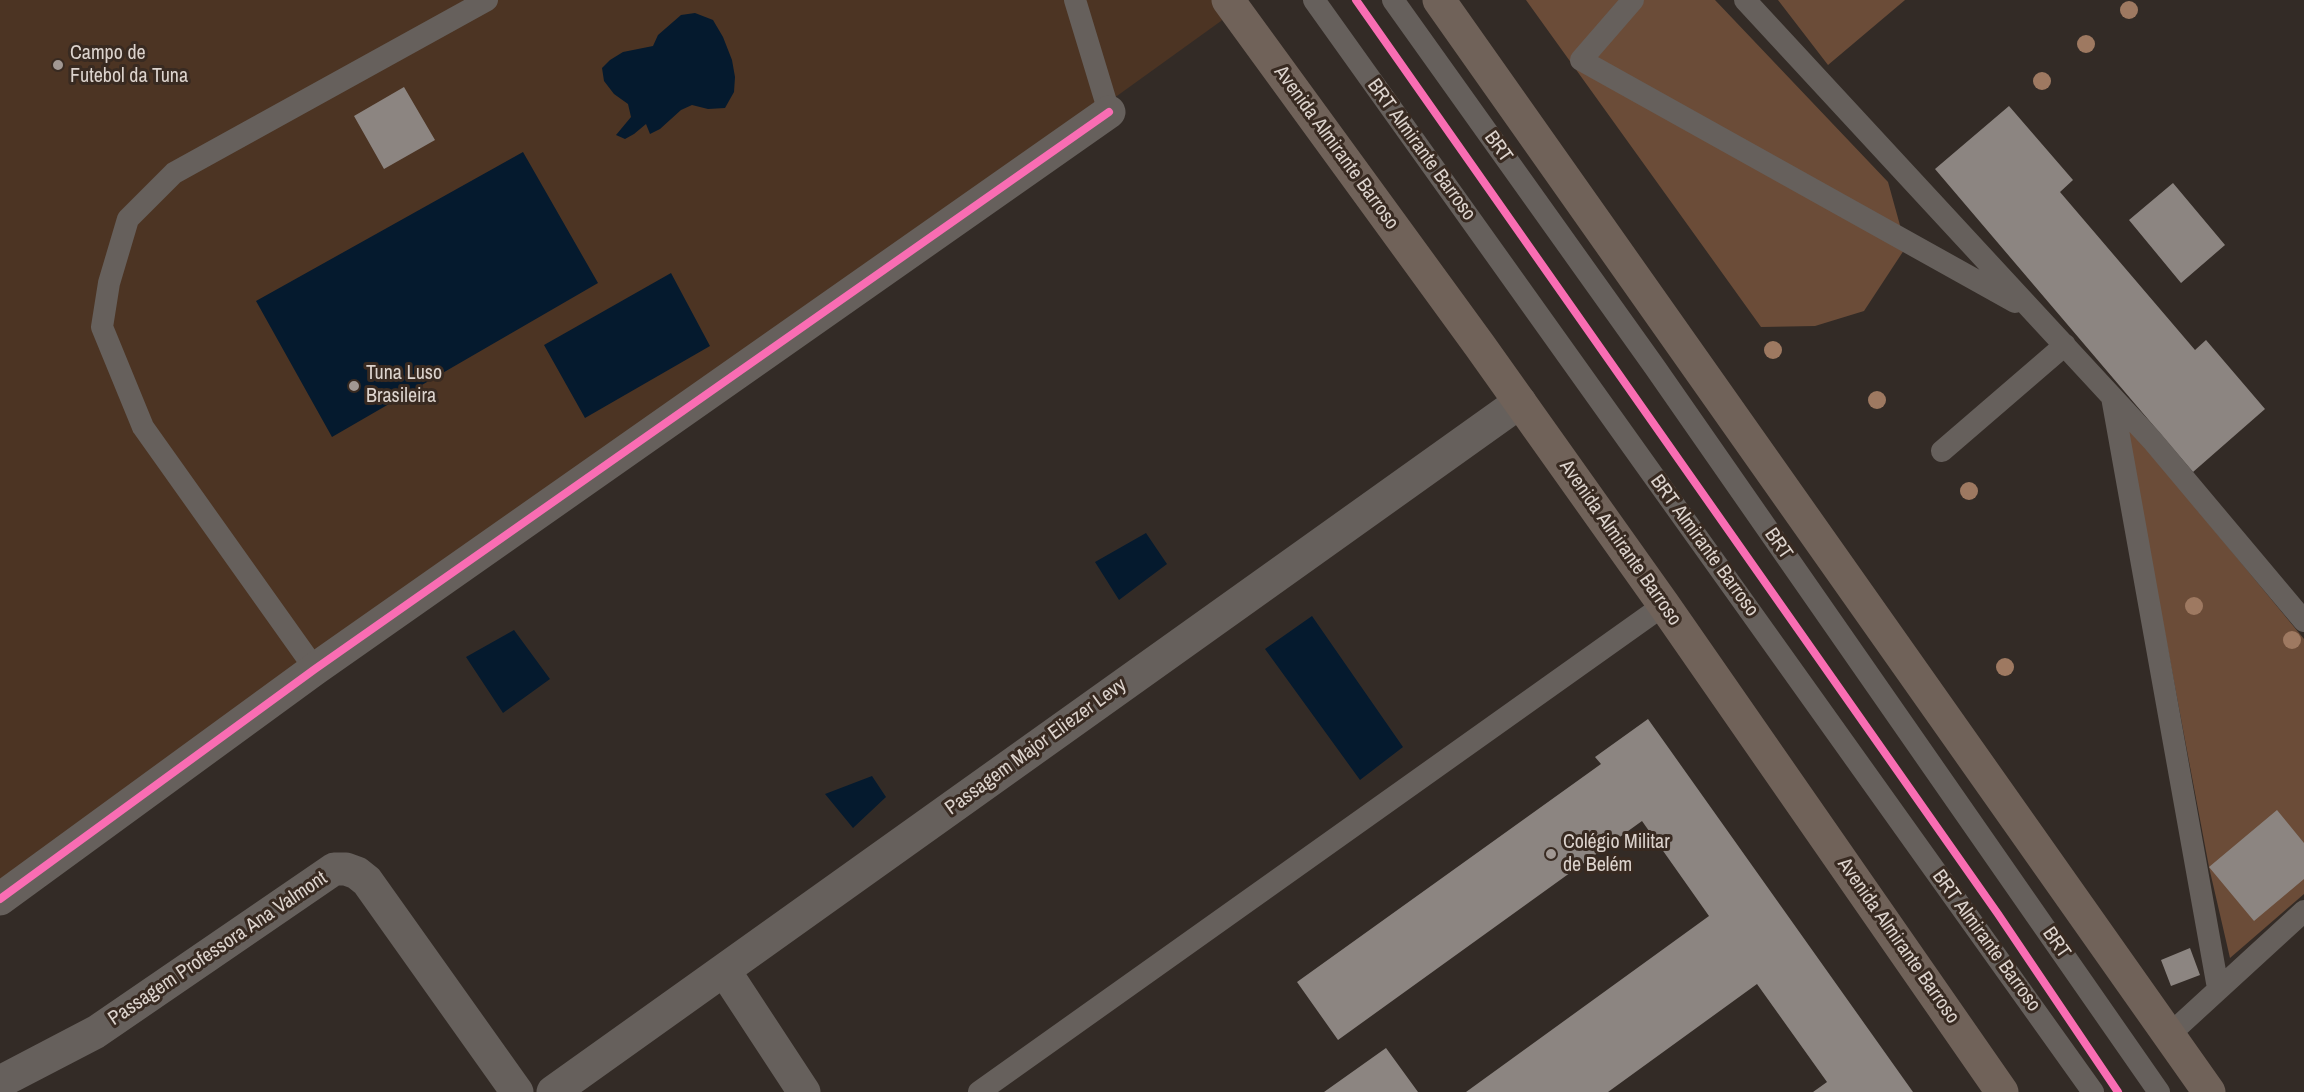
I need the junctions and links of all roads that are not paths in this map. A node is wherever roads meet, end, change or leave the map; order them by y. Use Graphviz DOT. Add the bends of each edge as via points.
graph roads {
  1 [pos="487,0"];
  2 [pos="1075,0"];
  3 [pos="1314,0"];
  4 [pos="1393,0"];
  5 [pos="1439,0"];
  6 [pos="1633,0"];
  7 [pos="1745,0"];
  8 [pos="1227,2"];
  9 [pos="1109,112"];
  10 [pos="2032,311"];
  11 [pos="2065,345"];
  12 [pos="2112,397"];
  13 [pos="1520,402"];
  14 [pos="1942,451"];
  15 [pos="1664,605"];
  16 [pos="2304,621"];
  17 [pos="315,669"];
  18 [pos="0,899"];
  19 [pos="2304,911"];
  20 [pos="724,970"];
  21 [pos="2218,988"];
  22 [pos="2170,1034"];
  23 [pos="0,1082"];
  24 [pos="517,1092"];
  25 [pos="553,1092"];
  26 [pos="804,1092"];
  27 [pos="979,1092"];
  28 [pos="2002,1092"];
  29 [pos="2093,1092"];
  30 [pos="2159,1092"];
  31 [pos="2209,1092"];
  1 -- 17 [label="lane" via="174,173 128,219 109,283 102,327 143,427"];
  2 -- 9 [label="lane"];
  3 -- 29 [label="lane, BRT Almirante Barroso"];
  4 -- 30 [label="lane, BRT" via="1654,366"];
  5 -- 22 [label="highway"];
  6 -- 10 [label="lane" via="1581,60"];
  7 -- 10 [label="lane"];
  8 -- 13 [label="highway, Avenida Almirante Barroso"];
  9 -- 17 [label="street"];
  10 -- 11 [label="lane"];
  11 -- 12 [label="lane"];
  11 -- 14 [label="lane"];
  12 -- 16 [label="lane"];
  12 -- 21 [label="lane"];
  13 -- 15 [label="highway, Avenida Almirante Barroso"];
  13 -- 20 [label="street, Passagem Major Eliezer Levy"];
  15 -- 27 [label="lane"];
  15 -- 28 [label="highway, Avenida Almirante Barroso"];
  17 -- 18 [label="street"];
  19 -- 21 [label="lane"];
  20 -- 25 [label="street, Passagem Major Eliezer Levy"];
  20 -- 26 [label="street"];
  21 -- 22 [label="lane"];
  22 -- 31 [label="highway"];
  23 -- 24 [label="street, Passagem Professora Ana Valmont" via="96,1032 334,869 346,869 367,881"];
}
